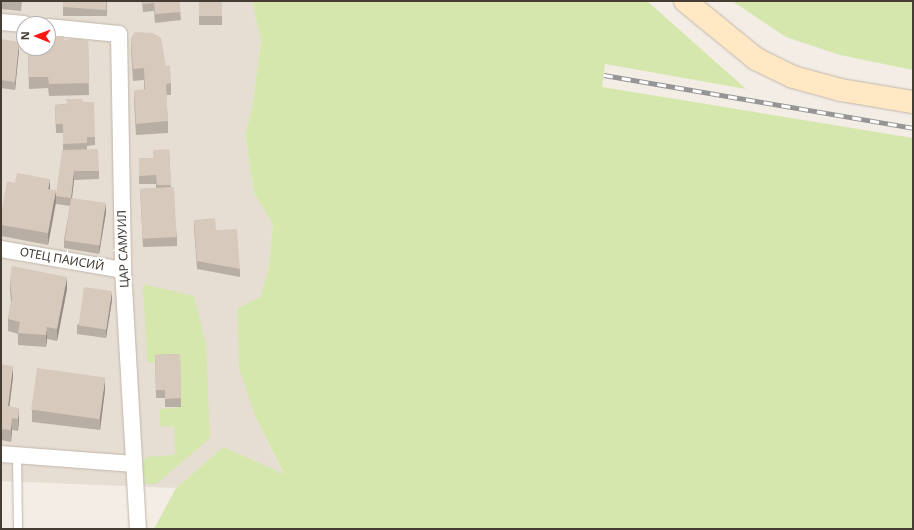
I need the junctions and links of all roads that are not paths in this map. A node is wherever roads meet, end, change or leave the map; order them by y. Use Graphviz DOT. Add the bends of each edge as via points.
graph roads {
  1 [pos="685,1"];
  2 [pos="1,22"];
  3 [pos="16,23"];
  4 [pos="56,28"];
  5 [pos="913,102"];
  6 [pos="1,249"];
  7 [pos="123,270"];
  8 [pos="1,454"];
  9 [pos="17,456"];
  10 [pos="133,464"];
  11 [pos="18,529"];
  12 [pos="138,529"];
  1 -- 5 [label="street" via="756,60 792,77 841,90"];
  2 -- 3 [label="street"];
  4 -- 7 [label="street, ЦАР САМУИЛ" via="118,34"];
  6 -- 7 [label="street, ОТЕЦ ПАИСИЙ"];
  7 -- 10 [label="street, ЦАР САМУИЛ"];
  8 -- 9 [label="street"];
  9 -- 10 [label="street"];
  9 -- 11 [label="lane"];
  10 -- 12 [label="street, ЦАР САМУИЛ"];
}
